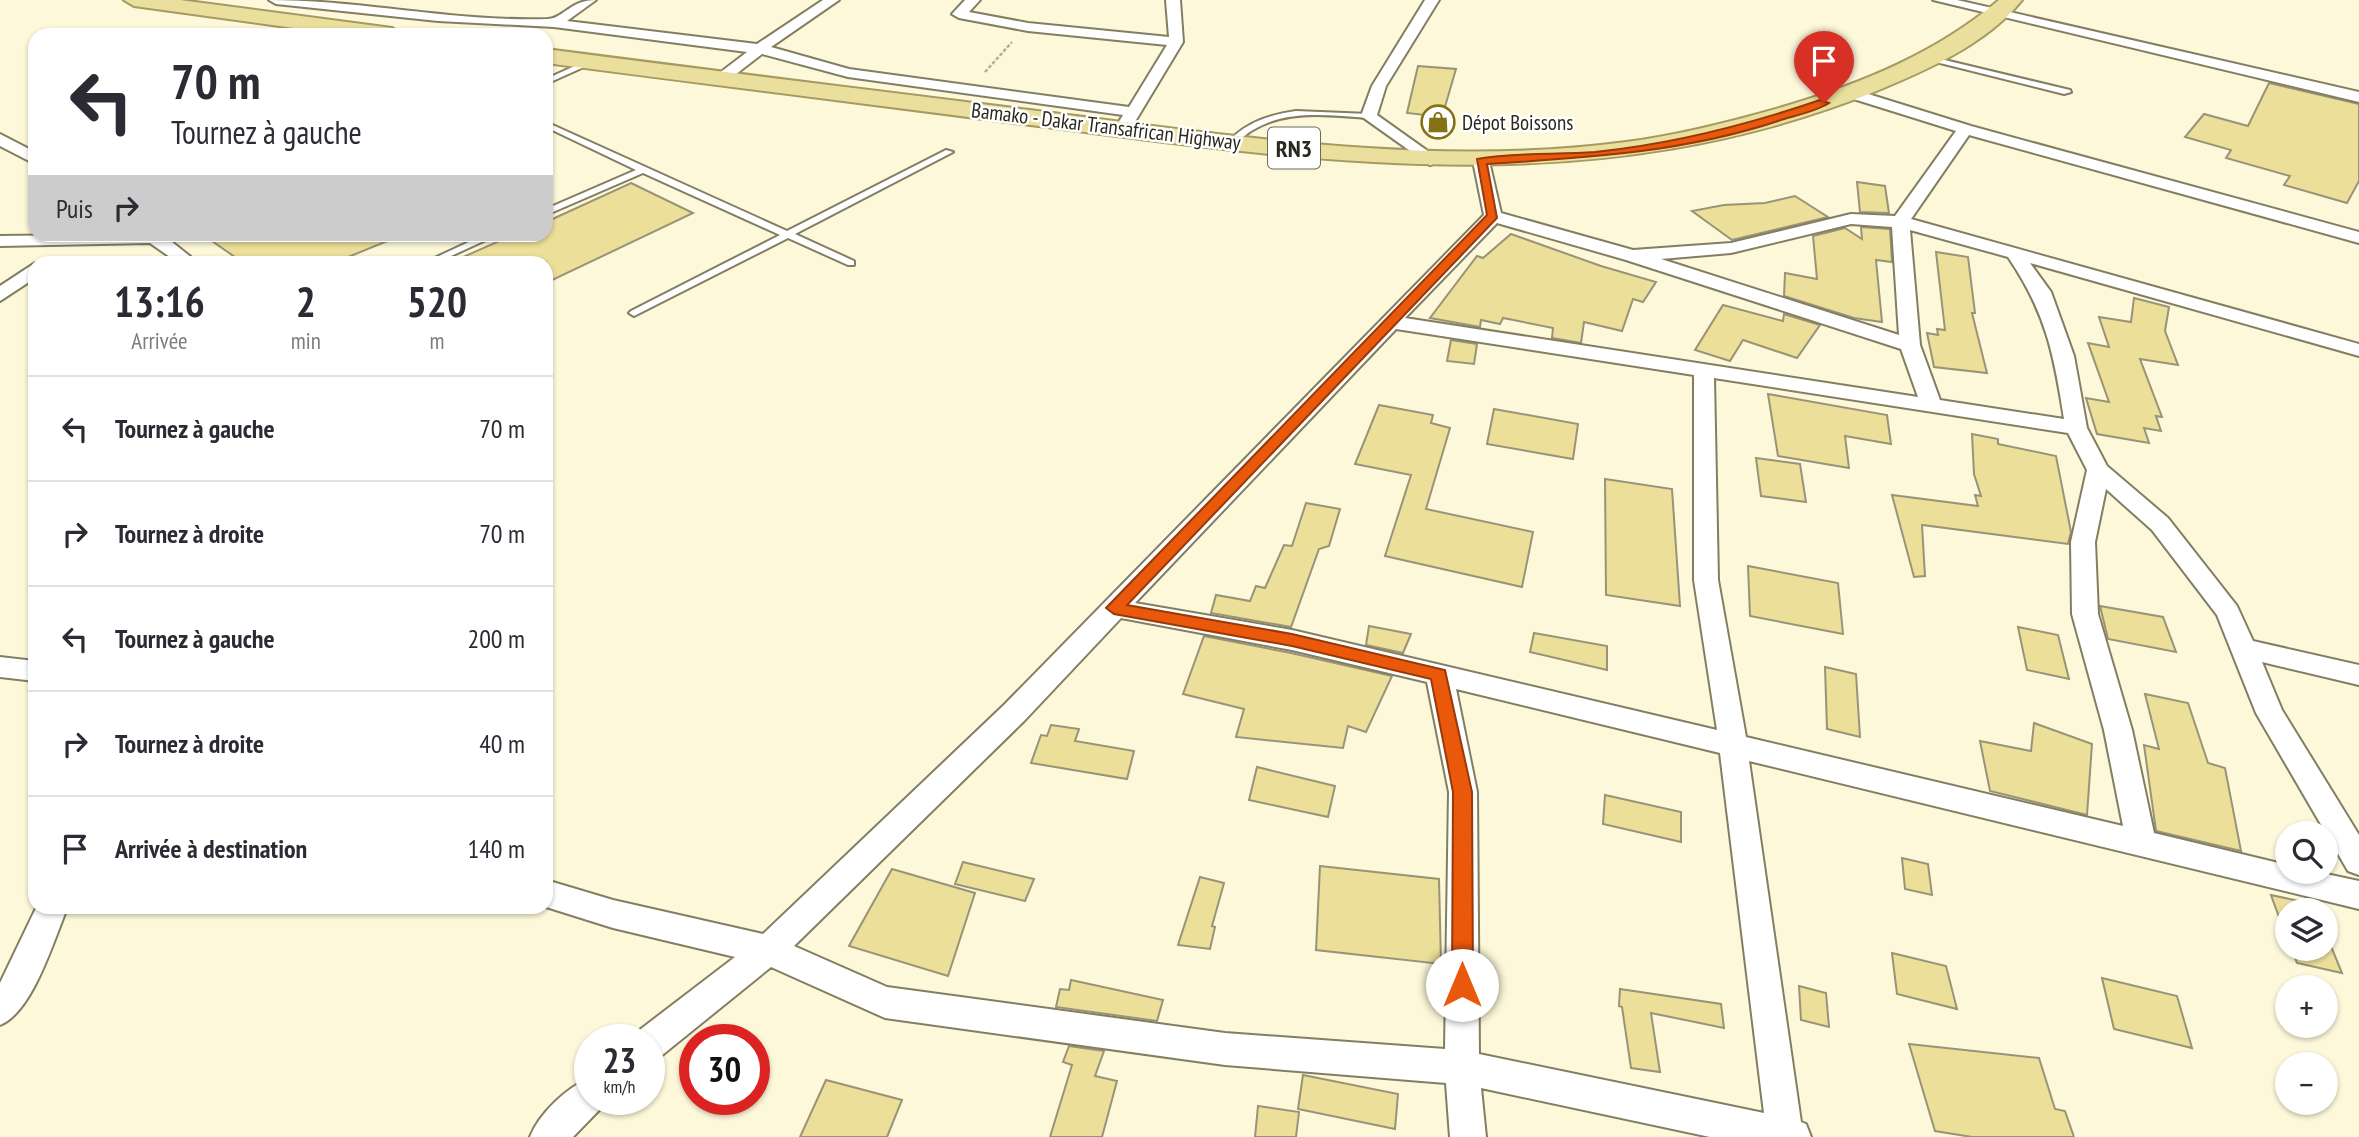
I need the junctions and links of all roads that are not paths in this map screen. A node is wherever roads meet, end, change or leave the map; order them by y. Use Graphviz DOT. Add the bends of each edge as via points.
graph roads {
  1 [pos="134,0"];
  2 [pos="276,0"];
  3 [pos="589,0"];
  4 [pos="832,0"];
  5 [pos="973,0"];
  6 [pos="1173,0"];
  7 [pos="1432,0"];
  8 [pos="1940,0"];
  9 [pos="329,3"];
  10 [pos="457,6"];
  11 [pos="2005,6"];
  12 [pos="438,17"];
  13 [pos="560,24"];
  14 [pos="341,28"];
  15 [pos="553,31"];
  16 [pos="1176,42"];
  17 [pos="760,49"];
  18 [pos="553,57"];
  19 [pos="1931,58"];
  20 [pos="591,62"];
  21 [pos="722,78"];
  22 [pos="553,79"];
  23 [pos="2067,92"];
  24 [pos="1849,93"];
  25 [pos="2359,97"];
  26 [pos="1369,116"];
  27 [pos="1128,120"];
  28 [pos="553,127"];
  29 [pos="1965,129"];
  30 [pos="0,139"];
  31 [pos="1233,141"];
  32 [pos="949,152"];
  33 [pos="28,155"];
  34 [pos="1430,160"];
  35 [pos="1481,161"];
  36 [pos="643,170"];
  37 [pos="553,209"];
  38 [pos="1493,216"];
  39 [pos="1900,222"];
  40 [pos="788,234"];
  41 [pos="2359,238"];
  42 [pos="0,241"];
  43 [pos="28,241"];
  44 [pos="71,242"];
  45 [pos="160,242"];
  46 [pos="477,242"];
  47 [pos="51,256"];
  48 [pos="179,256"];
  49 [pos="445,256"];
  50 [pos="1632,256"];
  51 [pos="2015,256"];
  52 [pos="851,263"];
  53 [pos="28,274"];
  54 [pos="0,295"];
  55 [pos="634,313"];
  56 [pos="1390,322"];
  57 [pos="1910,345"];
  58 [pos="2359,350"];
  59 [pos="1704,370"];
  60 [pos="1931,405"];
  61 [pos="2076,428"];
  62 [pos="2098,470"];
  63 [pos="1114,608"];
  64 [pos="2243,648"];
  65 [pos="0,667"];
  66 [pos="28,670"];
  67 [pos="1439,674"];
  68 [pos="2359,676"];
  69 [pos="1733,744"];
  70 [pos="2141,842"];
  71 [pos="2359,862"];
  72 [pos="2359,895"];
  73 [pos="553,896"];
  74 [pos="49,914"];
  75 [pos="768,950"];
  76 [pos="0,1009"];
  77 [pos="665,1031"];
  78 [pos="1462,1067"];
  79 [pos="574,1111"];
  80 [pos="1787,1136"];
  81 [pos="548,1137"];
  82 [pos="1468,1137"];
  1 -- 14 [label="highway"];
  2 -- 9 [label="street"];
  3 -- 13 [label="street"];
  4 -- 17 [label="street"];
  5 -- 16 [label="street" via="959,14 1028,27"];
  6 -- 16 [label="street"];
  7 -- 26 [label="street" via="1379,86"];
  8 -- 11 [label="street"];
  9 -- 12 [label="street"];
  10 -- 12 [label="street"];
  11 -- 19 [label="highway, Bamako - Dakar Transafrican Highway / RN3" via="1982,27"];
  11 -- 25 [label="street"];
  12 -- 13 [label="street"];
  13 -- 15 [label="street"];
  13 -- 17 [label="street"];
  16 -- 27 [label="street"];
  17 -- 21 [label="street"];
  17 -- 27 [label="street" via="848,73 972,90"];
  18 -- 20 [label="highway, Bamako - Dakar Transafrican Highway / RN3"];
  19 -- 23 [label="lane"];
  19 -- 24 [label="highway, Bamako - Dakar Transafrican Highway / RN3"];
  20 -- 21 [label="highway, Bamako - Dakar Transafrican Highway / RN3"];
  20 -- 22 [label="lane"];
  21 -- 27 [label="highway, Bamako - Dakar Transafrican Highway / RN3"];
  24 -- 29 [label="street"];
  24 -- 35 [label="highway, Bamako - Dakar Transafrican Highway / RN3" via="1773,121 1682,142 1596,155"];
  26 -- 31 [label="lane" via="1328,113 1269,119 1254,122"];
  26 -- 34 [label="street"];
  27 -- 31 [label="highway, Bamako - Dakar Transafrican Highway / RN3"];
  28 -- 36 [label="lane"];
  29 -- 39 [label="street"];
  29 -- 41 [label="street"];
  30 -- 33 [label="street"];
  31 -- 34 [label="highway, Bamako - Dakar Transafrican Highway / RN3"];
  32 -- 40 [label="lane"];
  34 -- 35 [label="highway, Bamako - Dakar Transafrican Highway / RN3"];
  35 -- 38 [label="street"];
  36 -- 37 [label="lane"];
  36 -- 40 [label="lane"];
  38 -- 50 [label="street"];
  38 -- 56 [label="street"];
  39 -- 50 [label="street" via="1851,219 1731,248"];
  39 -- 51 [label="street"];
  39 -- 57 [label="street"];
  40 -- 52 [label="lane"];
  40 -- 55 [label="lane"];
  42 -- 43 [label="street"];
  44 -- 47 [label="street"];
  45 -- 48 [label="street"];
  46 -- 49 [label="lane"];
  50 -- 57 [label="street"];
  51 -- 58 [label="street"];
  51 -- 61 [label="street" via="2041,292 2064,356"];
  53 -- 54 [label="street"];
  56 -- 59 [label="street"];
  56 -- 63 [label="street"];
  57 -- 60 [label="street"];
  59 -- 60 [label="street"];
  59 -- 69 [label="street" via="1706,580"];
  60 -- 61 [label="street"];
  61 -- 62 [label="street"];
  62 -- 64 [label="street" via="2160,524 2228,611"];
  62 -- 70 [label="street" via="2083,542 2085,614 2118,730"];
  63 -- 67 [label="street" via="1292,640"];
  63 -- 75 [label="street" via="1014,713"];
  64 -- 68 [label="street"];
  64 -- 71 [label="street" via="2270,713"];
  65 -- 66 [label="street"];
  67 -- 69 [label="street"];
  67 -- 78 [label="street" via="1463,792"];
  69 -- 70 [label="street"];
  69 -- 80 [label="street"];
  70 -- 72 [label="street"];
  73 -- 75 [label="street"];
  74 -- 76 [label="street" via="17,987"];
  75 -- 77 [label="street"];
  75 -- 78 [label="street" via="885,1002 1225,1049"];
  78 -- 80 [label="street"];
  78 -- 82 [label="street"];
  79 -- 81 [label="street"];
}
